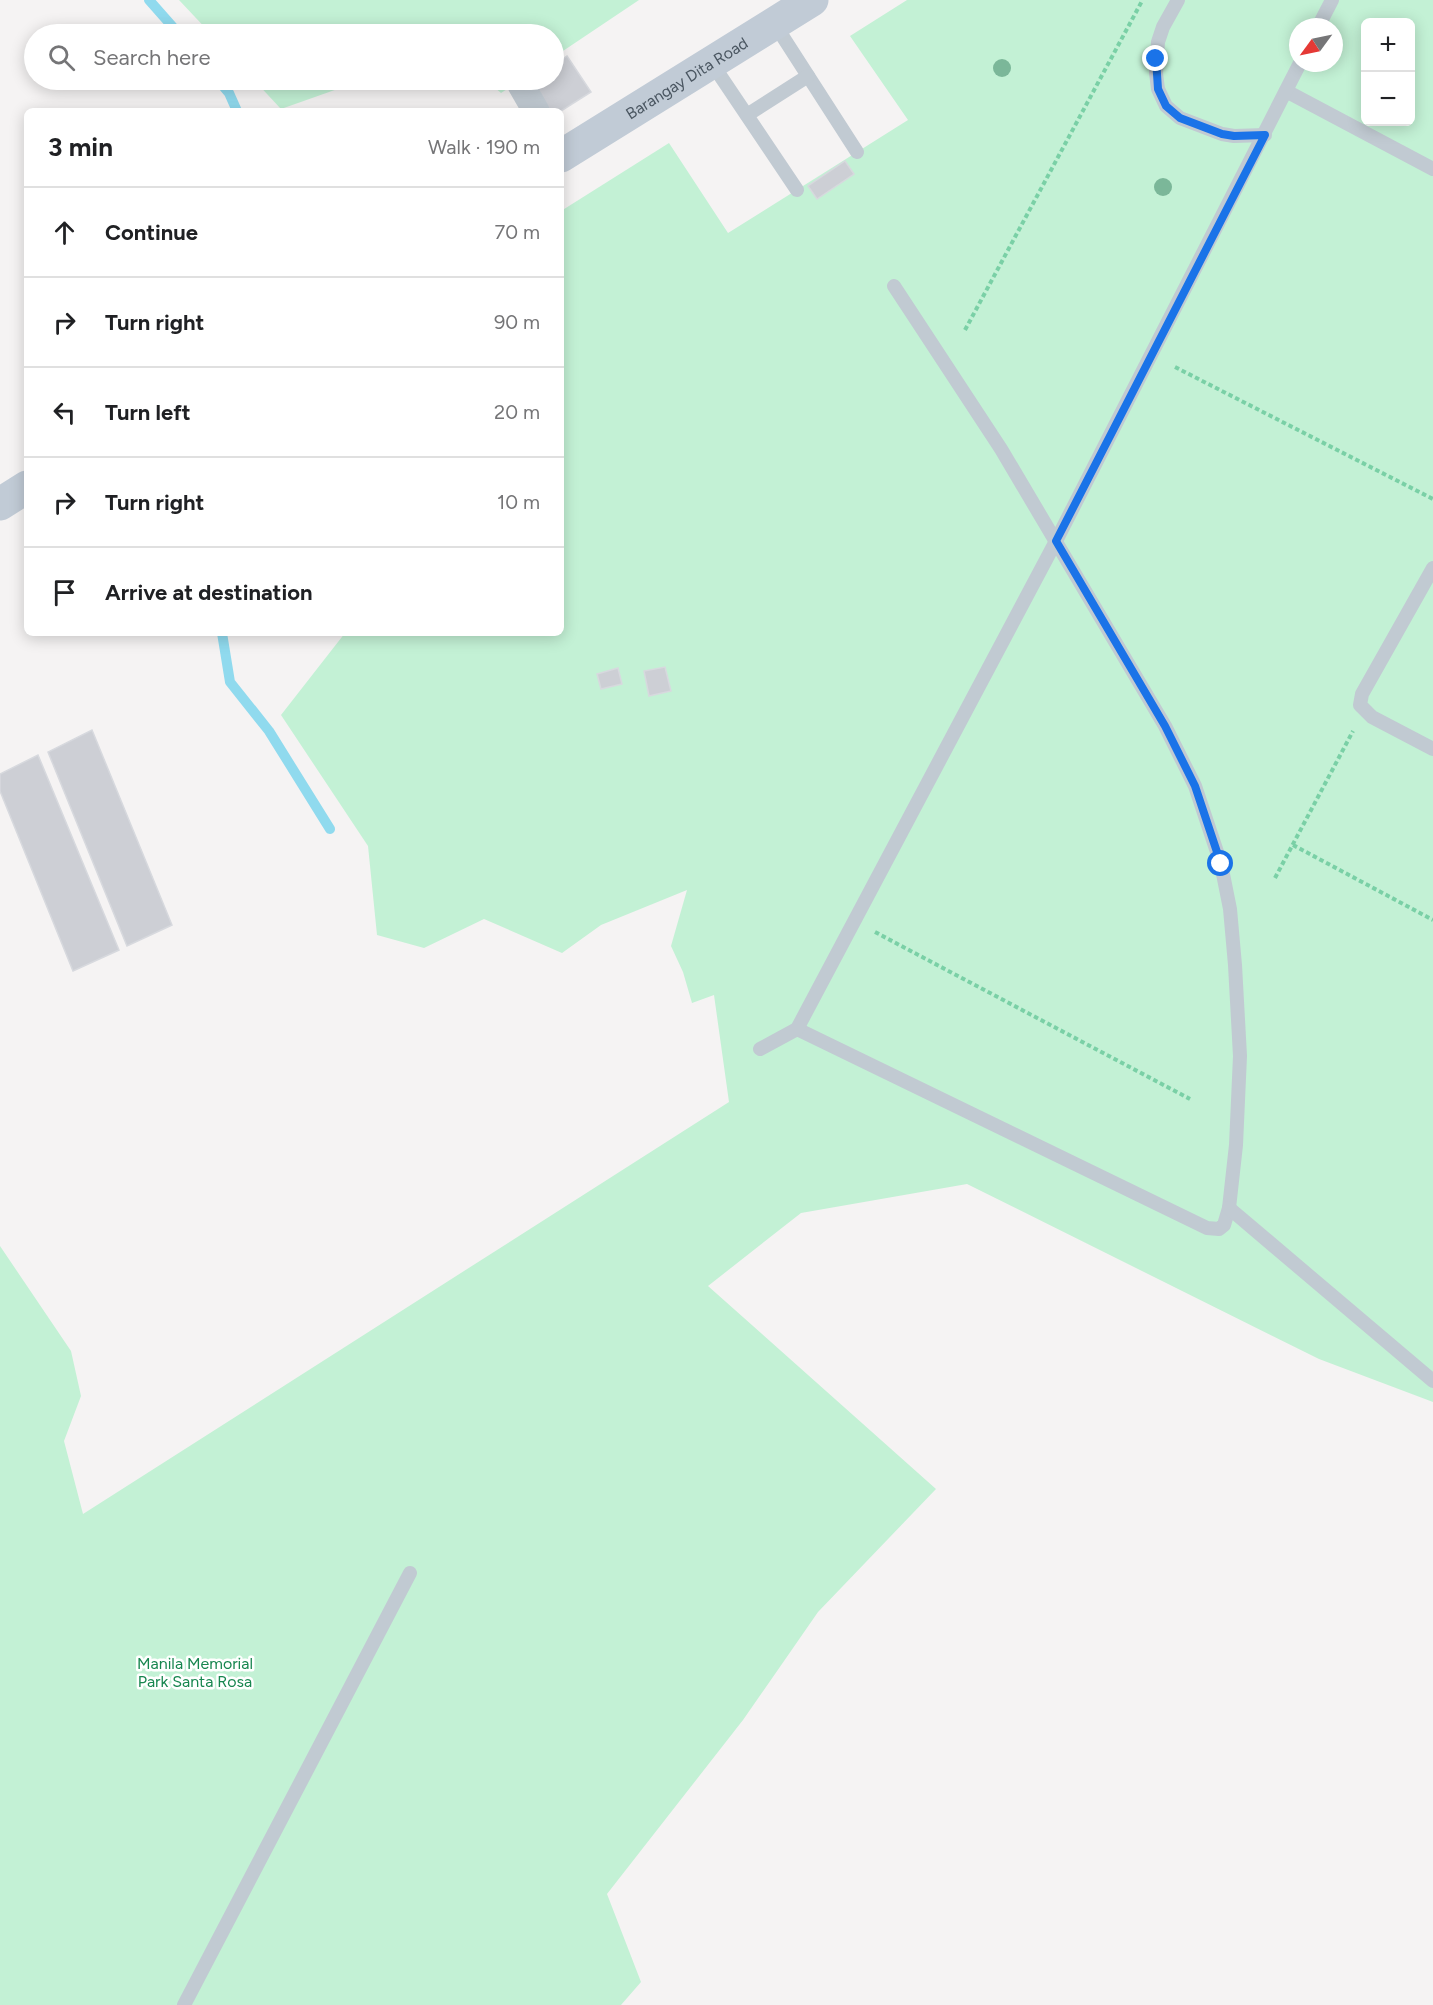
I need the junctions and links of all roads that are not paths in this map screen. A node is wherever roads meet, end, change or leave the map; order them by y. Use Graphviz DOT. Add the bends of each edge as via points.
graph roads {
  1 [pos="812,0"];
  2 [pos="1178,0"];
  3 [pos="1332,0"];
  4 [pos="1323,18"];
  5 [pos="774,23"];
  6 [pos="711,62"];
  7 [pos="1296,72"];
  8 [pos="808,76"];
  9 [pos="523,90"];
  10 [pos="1286,92"];
  11 [pos="534,108"];
  12 [pos="747,115"];
  13 [pos="1265,135"];
  14 [pos="857,152"];
  15 [pos="564,153"];
  16 [pos="1433,170"];
  17 [pos="797,190"];
  18 [pos="894,286"];
  19 [pos="24,489"];
  20 [pos="0,504"];
  21 [pos="1056,541"];
  22 [pos="1433,568"];
  23 [pos="1433,750"];
  24 [pos="797,1029"];
  25 [pos="760,1049"];
  26 [pos="1229,1208"];
  27 [pos="1433,1381"];
  28 [pos="410,1573"];
  29 [pos="184,2005"];
  1 -- 5 [label="street, Barangay Dita Road"];
  2 -- 13 [label="lane" via="1158,42 1156,73 1166,106 1180,118 1222,134"];
  3 -- 4 [label="lane"];
  5 -- 6 [label="street, Barangay Dita Road"];
  5 -- 8 [label="lane"];
  6 -- 12 [label="lane"];
  6 -- 15 [label="street, Barangay Dita Road"];
  7 -- 10 [label="lane"];
  8 -- 12 [label="lane"];
  8 -- 14 [label="lane"];
  9 -- 11 [label="street"];
  10 -- 13 [label="lane"];
  10 -- 16 [label="lane"];
  12 -- 17 [label="lane"];
  13 -- 21 [label="lane"];
  18 -- 21 [label="lane"];
  19 -- 20 [label="street"];
  21 -- 24 [label="lane"];
  21 -- 26 [label="lane" via="1165,726 1195,786 1221,864 1230,909 1240,1056"];
  22 -- 23 [label="lane" via="1362,694 1360,705 1372,717"];
  24 -- 25 [label="lane"];
  24 -- 26 [label="lane" via="1207,1228 1219,1229 1224,1225"];
  26 -- 27 [label="lane"];
  28 -- 29 [label="lane"];
}
